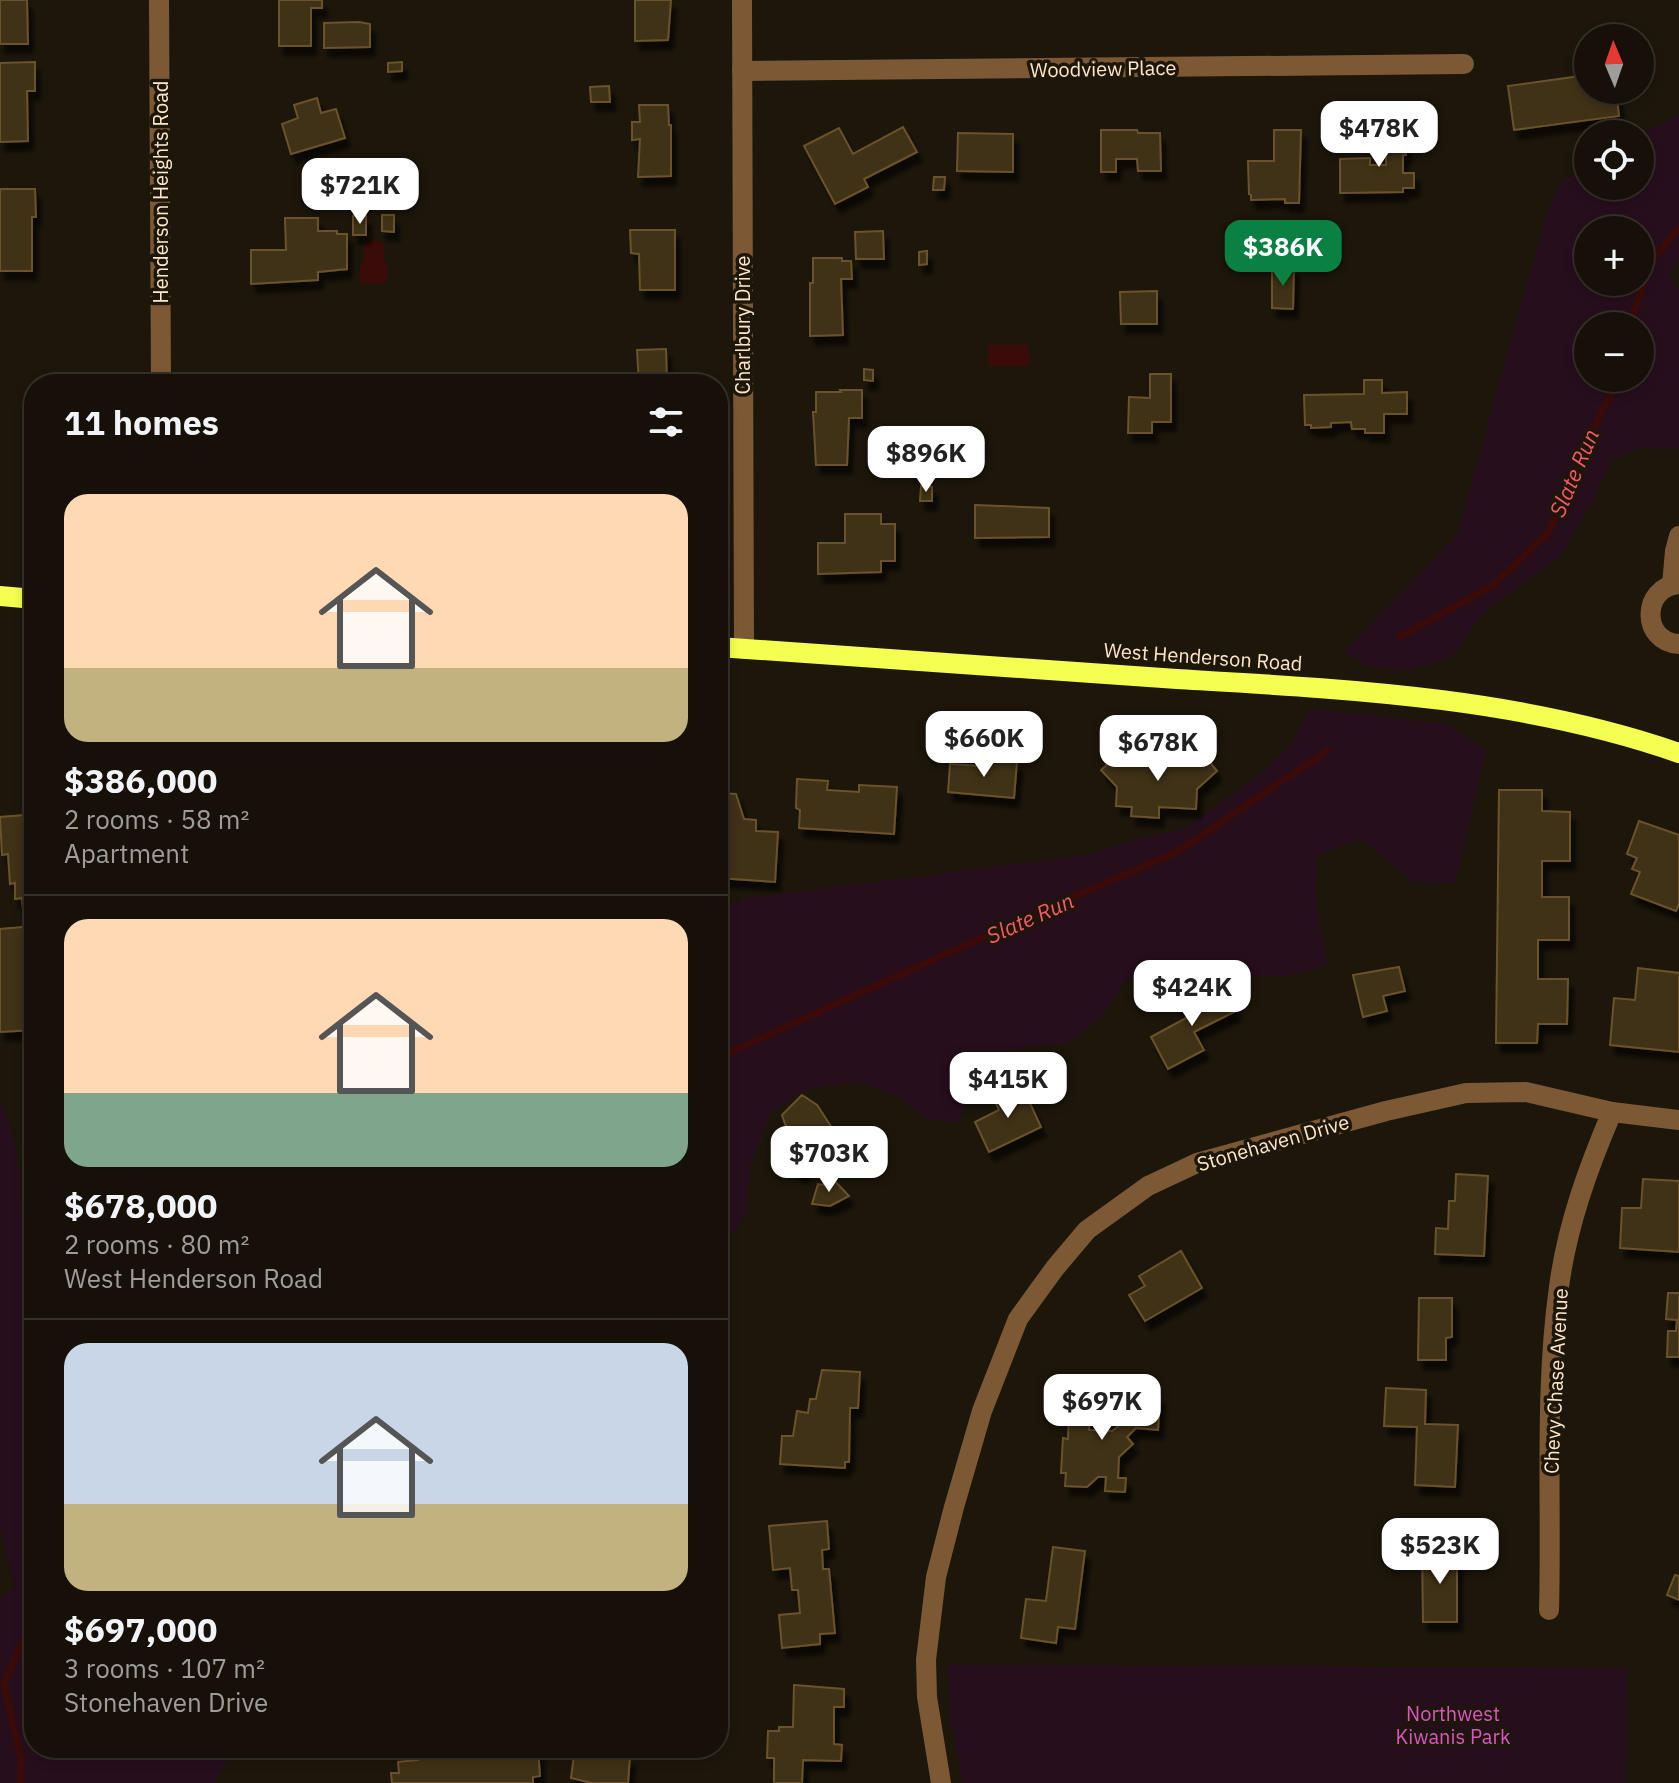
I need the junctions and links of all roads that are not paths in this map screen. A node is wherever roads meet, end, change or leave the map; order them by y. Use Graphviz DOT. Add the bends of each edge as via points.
graph roads {
  1 [pos="159,0"];
  2 [pos="742,0"];
  3 [pos="1464,64"];
  4 [pos="742,71"];
  5 [pos="161,374"];
  6 [pos="1679,536"];
  7 [pos="1676,584"];
  8 [pos="0,596"];
  9 [pos="24,598"];
  10 [pos="1679,644"];
  11 [pos="728,648"];
  12 [pos="744,649"];
  13 [pos="1679,753"];
  14 [pos="1612,1112"];
  15 [pos="1679,1120"];
  16 [pos="1549,1610"];
  17 [pos="941,1783"];
  1 -- 5 [label="street, Henderson Heights Road"];
  2 -- 4 [label="street, Charlbury Drive"];
  3 -- 4 [label="street, Woodview Place"];
  4 -- 12 [label="street, Charlbury Drive"];
  6 -- 7 [label="street"];
  7 -- 10 [label="street" via="1655,596 1649,614 1659,637"];
  8 -- 9 [label="main road"];
  11 -- 12 [label="main road, West Henderson Road"];
  12 -- 13 [label="main road, West Henderson Road" via="1459,703 1562,720"];
  14 -- 15 [label="street, Stonehaven Drive"];
  14 -- 16 [label="street, Chevy Chase Avenue" via="1573,1218 1559,1286 1551,1396"];
  14 -- 17 [label="street, Stonehaven Drive" via="1544,1095 1466,1093 1197,1163 1148,1186 1087,1230 1018,1319 982,1411 954,1507 936,1577 926,1660"];
}
